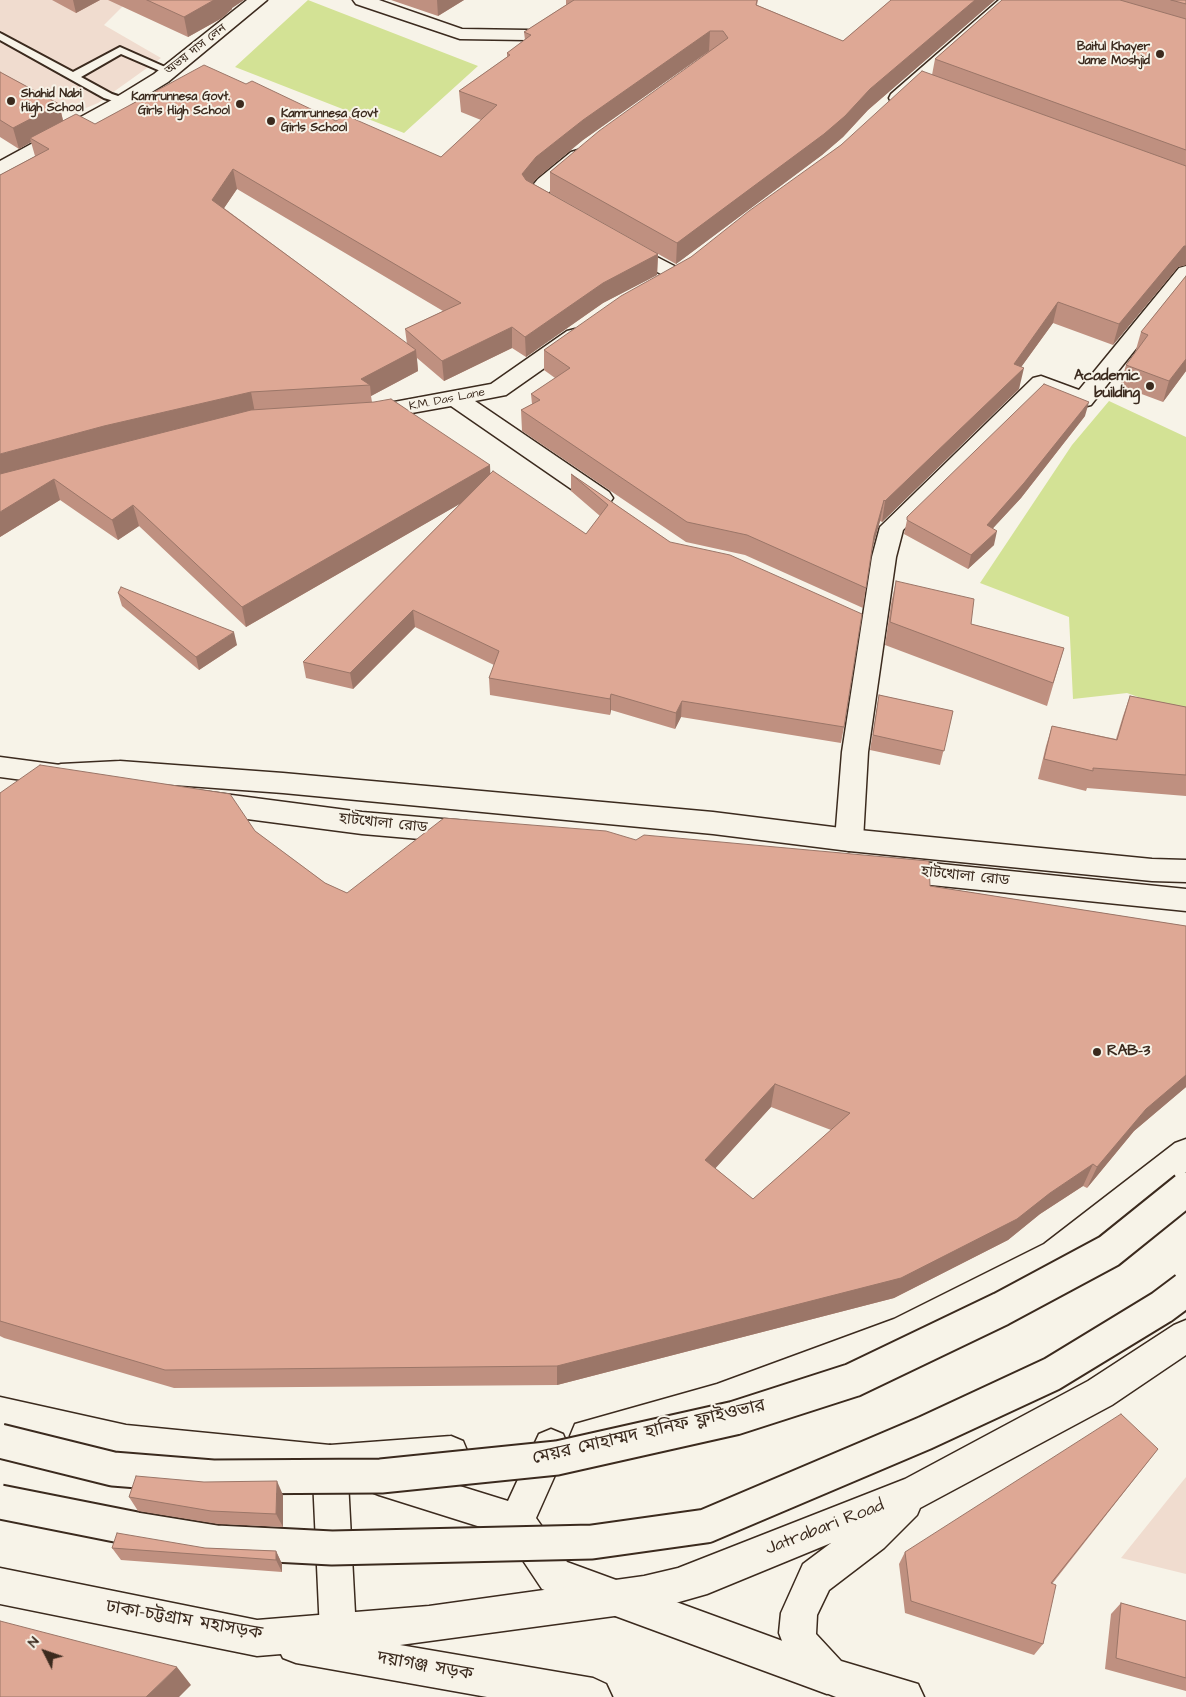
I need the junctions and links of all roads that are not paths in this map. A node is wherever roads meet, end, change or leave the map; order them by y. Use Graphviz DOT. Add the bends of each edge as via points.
graph roads {
  1 [pos="258,0"];
  2 [pos="362,0"];
  3 [pos="1010,0"];
  4 [pos="527,35"];
  5 [pos="0,36"];
  6 [pos="169,71"];
  7 [pos="73,77"];
  8 [pos="123,101"];
  9 [pos="883,110"];
  10 [pos="591,146"];
  11 [pos="0,169"];
  12 [pos="576,219"];
  13 [pos="610,238"];
  14 [pos="696,260"];
  15 [pos="1186,272"];
  16 [pos="676,275"];
  17 [pos="652,288"];
  18 [pos="588,327"];
  19 [pos="455,398"];
  20 [pos="348,416"];
  21 [pos="620,511"];
  22 [pos="0,767"];
  23 [pos="61,774"];
  24 [pos="490,834"];
  25 [pos="849,840"];
  26 [pos="869,868"];
  27 [pos="1186,871"];
  28 [pos="1186,900"];
  29 [pos="1186,1153"];
  30 [pos="1186,1189"];
  31 [pos="1186,1289"];
  32 [pos="1186,1336"];
  33 [pos="0,1414"];
  34 [pos="0,1441"];
  35 [pos="551,1446"];
  36 [pos="330,1462"];
  37 [pos="915,1493"];
  38 [pos="0,1502"];
  39 [pos="517,1521"];
  40 [pos="0,1586"];
  41 [pos="622,1598"];
  42 [pos="429,1624"];
  43 [pos="338,1632"];
  44 [pos="257,1638"];
  45 [pos="830,1676"];
  46 [pos="593,1697"];
  47 [pos="905,1697"];
  1 -- 6 [label="main road, অভয় দাস লেন"];
  2 -- 4 [label="main road" via="460,34"];
  3 -- 9 [label="main road" via="925,85"];
  5 -- 7 [label="lane"];
  6 -- 7 [label="lane" via="120,50"];
  6 -- 8 [label="main road, অভয় দাস লেন"];
  7 -- 8 [label="lane"];
  8 -- 11 [label="main road, অভয় দাস লেন" via="76,118"];
  10 -- 12 [label="main road" via="545,183 535,196"];
  13 -- 16 [label="main road"];
  14 -- 16 [label="main road"];
  15 -- 25 [label="main road" via="1083,400 1041,383 892,527 865,622"];
  16 -- 17 [label="main road"];
  18 -- 19 [label="main road, K.M. Das Lane" via="498,390"];
  19 -- 20 [label="main road, K.M. Das Lane" via="376,414"];
  19 -- 21 [label="main road"];
  22 -- 23 [label="main road, হাটখোলা রোড"];
  23 -- 24 [label="main road, হাটখোলা রোড" via="207,803 362,823"];
  23 -- 25 [label="main road" via="120,771 283,783"];
  25 -- 27 [label="main road"];
  26 -- 28 [label="main road, হাটখোলা রোড"];
  29 -- 35 [label="main road" via="1055,1256 903,1332 717,1400"];
  30 -- 34 [label="main road, মেয়র মোহাম্মদ হানিফ ফ্লাইওভার, bridge" via="1109,1251 1001,1309 853,1380 735,1418 557,1458 381,1476 214,1477 113,1469"];
  31 -- 38 [label="main road, bridge" via="1052,1374 926,1433 706,1526 592,1542 332,1548 216,1542"];
  32 -- 37 [label="main road, Jatrabari Road" via="1100,1393"];
  33 -- 36 [label="main road" via="126,1442"];
  35 -- 36 [label="main road"];
  35 -- 39 [label="main road"];
  36 -- 39 [label="main road"];
  36 -- 43 [label="main road"];
  37 -- 41 [label="main road, Jatrabari Road" via="706,1576 678,1586"];
  37 -- 45 [label="main road" via="871,1535 816,1577 804,1598 797,1633 802,1646"];
  39 -- 41 [label="main road" via="555,1576"];
  40 -- 44 [label="main road, ঢাকা-চট্টগ্রাম মহাসড়ক"];
  41 -- 42 [label="main road, Jatrabari Road"];
  41 -- 45 [label="main road"];
  42 -- 43 [label="main road, ঢাকা-চট্টগ্রাম মহাসড়ক"];
  43 -- 44 [label="main road, ঢাকা-চট্টগ্রাম মহাসড়ক"];
  44 -- 46 [label="main road, দয়াগঞ্জ সড়ক"];
  45 -- 47 [label="main road"];
}
